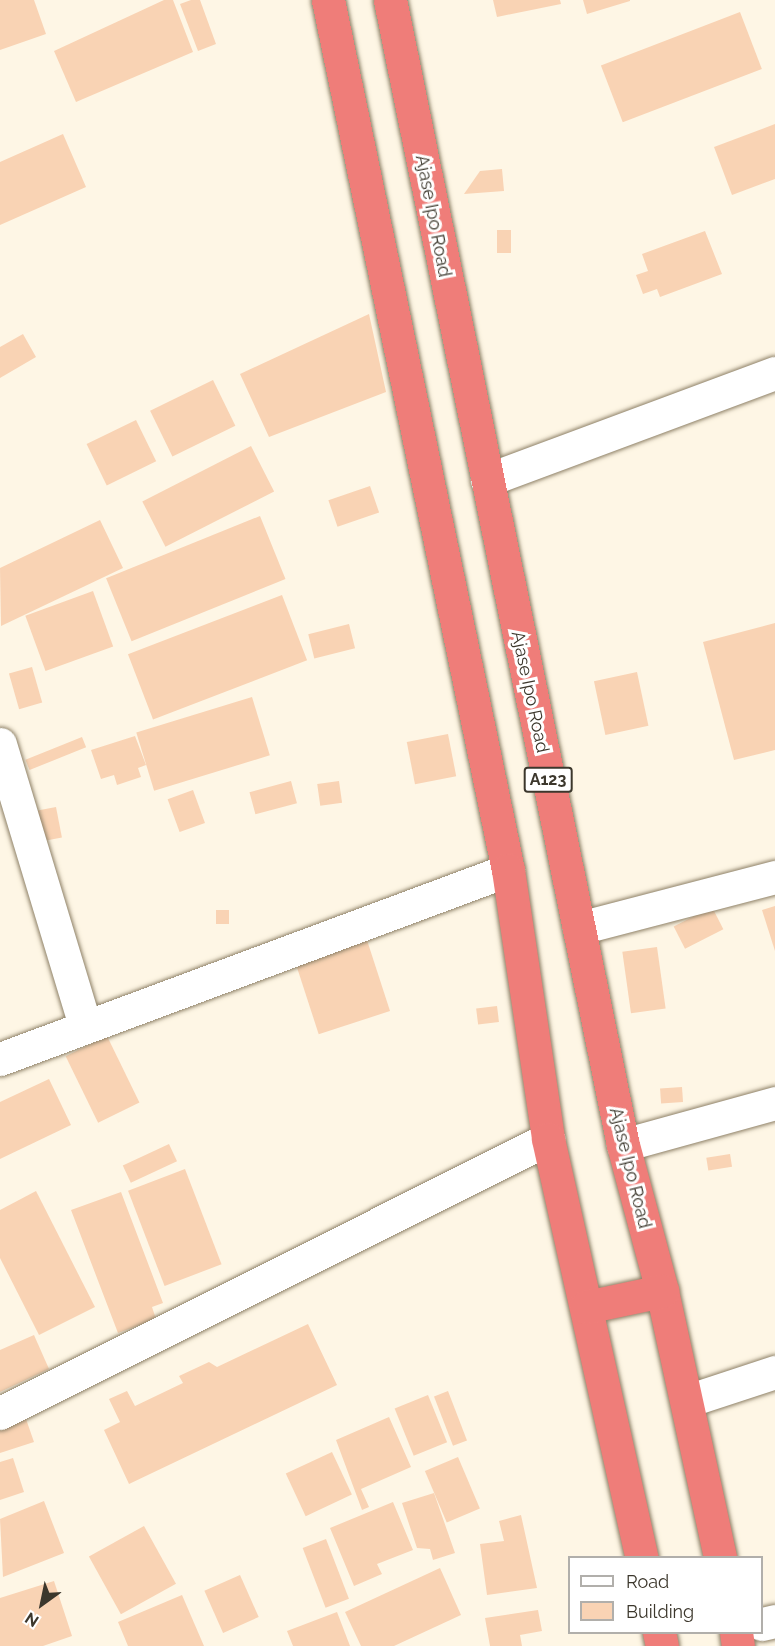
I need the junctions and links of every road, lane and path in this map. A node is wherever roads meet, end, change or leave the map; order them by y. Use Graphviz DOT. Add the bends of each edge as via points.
graph roads {
  1 [pos="328,0"];
  2 [pos="390,0"];
  3 [pos="775,373"];
  4 [pos="487,480"];
  5 [pos="0,744"];
  6 [pos="508,870"];
  7 [pos="775,877"];
  8 [pos="579,928"];
  9 [pos="85,1025"];
  10 [pos="0,1059"];
  11 [pos="775,1103"];
  12 [pos="548,1139"];
  13 [pos="623,1145"];
  14 [pos="662,1291"];
  15 [pos="586,1307"];
  16 [pos="775,1372"];
  17 [pos="687,1401"];
  18 [pos="0,1413"];
  19 [pos="642,1556"];
  20 [pos="720,1556"];
  1 -- 6 [label="highway"];
  2 -- 4 [label="highway, Ajase Ipo Road / A123"];
  3 -- 4 [label="street"];
  4 -- 8 [label="highway, Ajase Ipo Road / A123"];
  5 -- 9 [label="street"];
  6 -- 9 [label="street"];
  6 -- 12 [label="highway"];
  7 -- 8 [label="street"];
  8 -- 13 [label="highway, Ajase Ipo Road / A123"];
  9 -- 10 [label="street"];
  11 -- 13 [label="street"];
  12 -- 15 [label="highway"];
  12 -- 18 [label="street"];
  13 -- 14 [label="highway, Ajase Ipo Road / A123"];
  14 -- 15 [label="highway"];
  14 -- 17 [label="highway, Ajase Ipo Road / A123"];
  15 -- 19 [label="highway"];
  16 -- 17 [label="street"];
  17 -- 20 [label="highway, Ajase Ipo Road / A123"];
}
